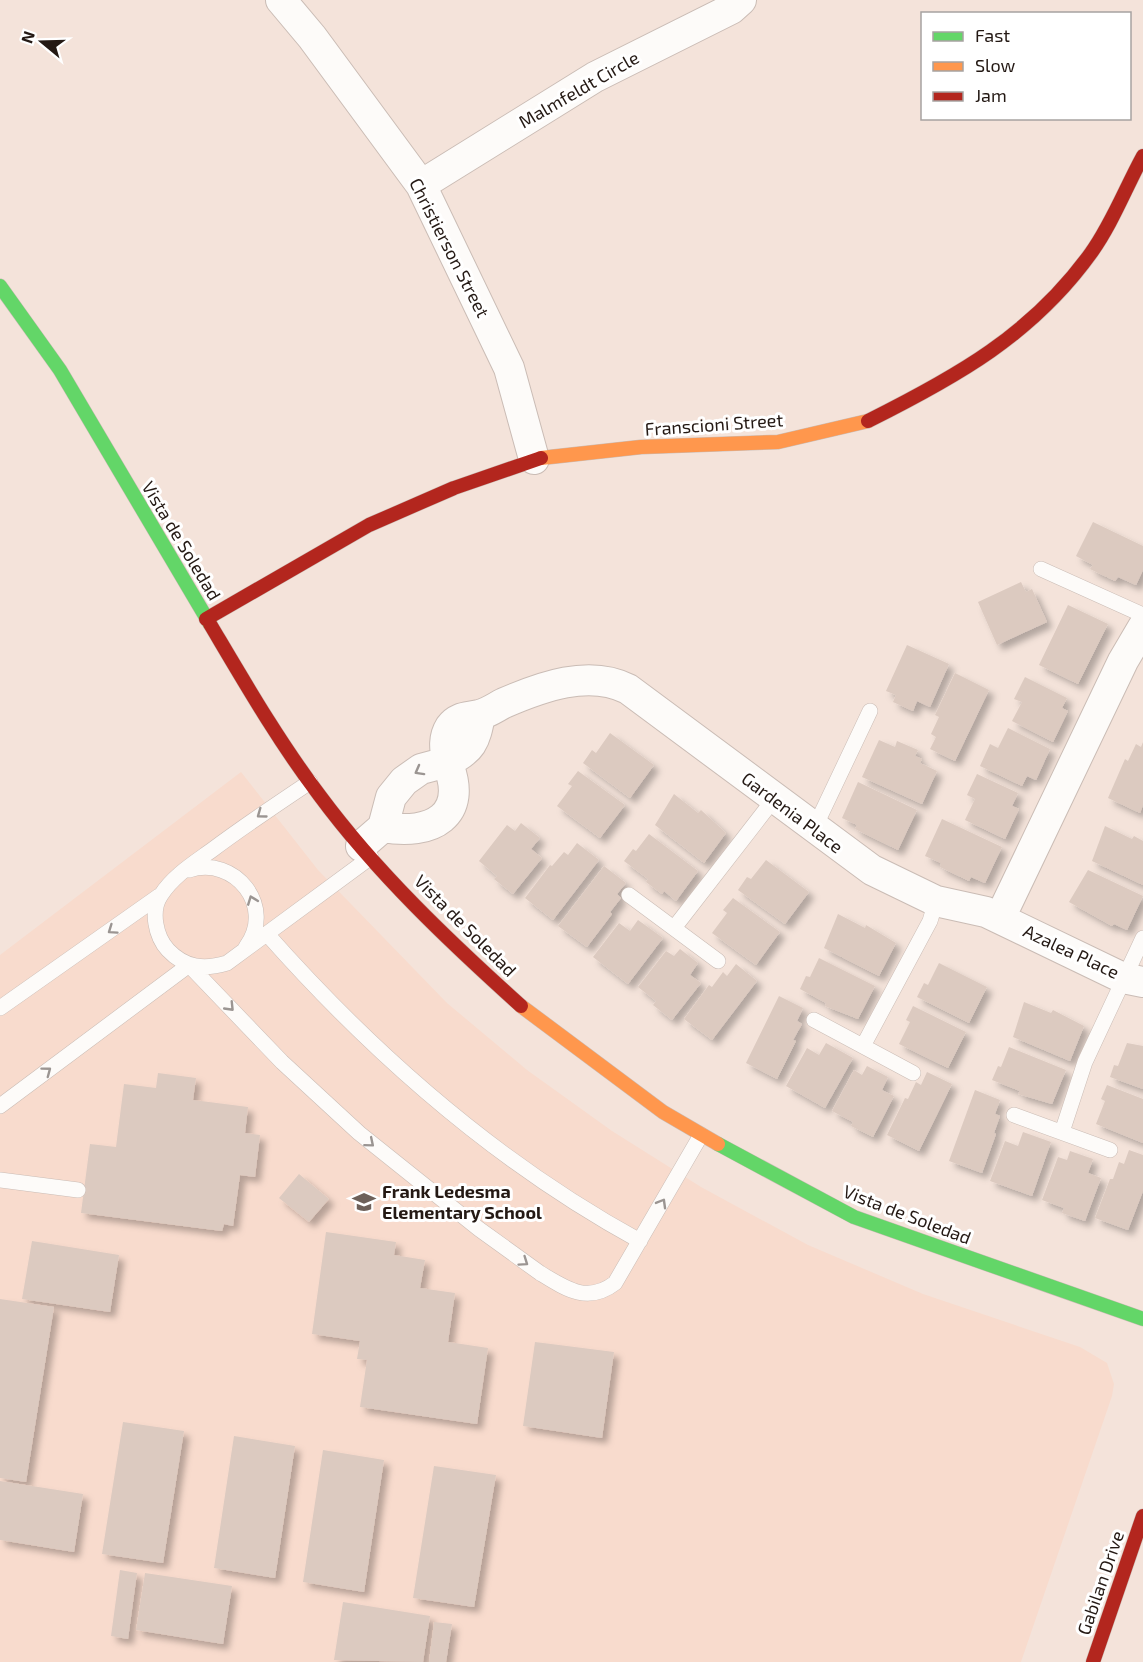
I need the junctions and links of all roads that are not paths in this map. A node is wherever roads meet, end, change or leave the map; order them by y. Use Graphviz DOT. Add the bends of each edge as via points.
graph roads {
  1 [pos="281,0"];
  2 [pos="741,0"];
  3 [pos="1143,156"];
  4 [pos="421,185"];
  5 [pos="0,286"];
  6 [pos="534,459"];
  7 [pos="1041,568"];
  8 [pos="1143,615"];
  9 [pos="206,619"];
  10 [pos="1143,627"];
  11 [pos="870,711"];
  12 [pos="447,762"];
  13 [pos="310,782"];
  14 [pos="774,799"];
  15 [pos="814,829"];
  16 [pos="372,843"];
  17 [pos="183,871"];
  18 [pos="630,895"];
  19 [pos="159,896"];
  20 [pos="936,901"];
  21 [pos="1000,918"];
  22 [pos="674,928"];
  23 [pos="267,934"];
  24 [pos="1143,938"];
  25 [pos="241,953"];
  26 [pos="718,961"];
  27 [pos="189,965"];
  28 [pos="1133,980"];
  29 [pos="0,1008"];
  30 [pos="814,1020"];
  31 [pos="863,1046"];
  32 [pos="914,1073"];
  33 [pos="0,1106"];
  34 [pos="1014,1115"];
  35 [pos="1062,1132"];
  36 [pos="701,1135"];
  37 [pos="1110,1150"];
  38 [pos="0,1180"];
  39 [pos="78,1190"];
  40 [pos="640,1241"];
  41 [pos="1143,1319"];
  42 [pos="1143,1516"];
  43 [pos="1094,1662"];
  1 -- 4 [label="street, Christierson Street"];
  2 -- 4 [label="street, Malmfeldt Circle" via="731,9 595,77"];
  3 -- 6 [label="street, Franscioni Street" via="1092,252 1031,322 953,378 868,421 777,442 641,447"];
  4 -- 6 [label="street, Christierson Street" via="509,368"];
  5 -- 9 [label="street, Vista de Soledad" via="60,370"];
  6 -- 9 [label="street, Franscioni Street" via="369,525"];
  7 -- 8 [label="lane"];
  9 -- 13 [label="street, Vista de Soledad" via="271,728"];
  10 -- 21 [label="street"];
  11 -- 15 [label="lane"];
  12 -- 14 [label="street, Gardenia Place" via="468,750 480,715 532,692 586,680 618,684"];
  12 -- 16 [label="street, one-way" via="421,769 397,788"];
  12 -- 16 [label="street" via="454,793 445,816 429,826 398,830"];
  13 -- 16 [label="street, Vista de Soledad"];
  13 -- 17 [label="lane, one-way"];
  14 -- 15 [label="street, Gardenia Place"];
  14 -- 22 [label="lane"];
  15 -- 20 [label="street, Gardenia Place" via="872,870"];
  16 -- 23 [label="lane"];
  16 -- 36 [label="street, Vista de Soledad" via="442,933 522,1007 619,1082"];
  17 -- 19 [label="lane"];
  25 -- 17 [label="lane, one-way" via="256,926 252,894 229,872 215,867"];
  18 -- 22 [label="lane"];
  19 -- 27 [label="lane" via="155,913 157,931 165,947"];
  19 -- 29 [label="lane, one-way"];
  20 -- 21 [label="street, Gardenia Place"];
  20 -- 31 [label="lane" via="930,921"];
  21 -- 28 [label="street, Azalea Place"];
  22 -- 26 [label="lane"];
  23 -- 25 [label="lane"];
  23 -- 40 [label="lane" via="365,1035 462,1124 541,1181"];
  24 -- 28 [label="lane"];
  25 -- 27 [label="lane" via="210,968"];
  33 -- 27 [label="lane, one-way"];
  27 -- 40 [label="lane, one-way" via="282,1062 359,1133 479,1229 559,1285 589,1295 604,1292 615,1283"];
  28 -- 35 [label="lane" via="1085,1062"];
  30 -- 31 [label="lane"];
  31 -- 32 [label="lane"];
  34 -- 35 [label="lane"];
  35 -- 37 [label="lane"];
  40 -- 36 [label="lane, one-way"];
  36 -- 41 [label="street, Vista de Soledad" via="854,1217"];
  38 -- 39 [label="lane"];
  42 -- 43 [label="street, Gabilan Drive"];
}
